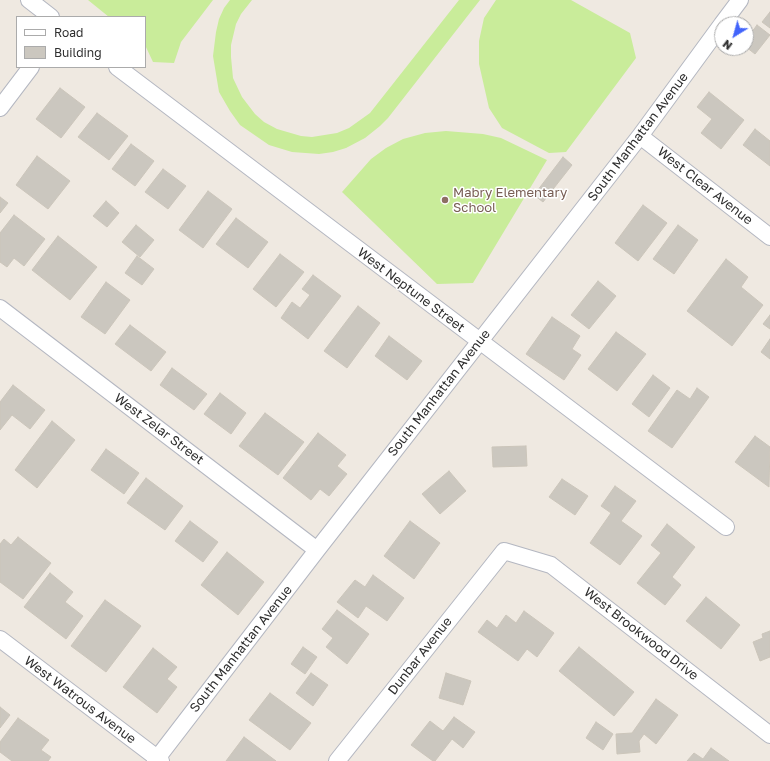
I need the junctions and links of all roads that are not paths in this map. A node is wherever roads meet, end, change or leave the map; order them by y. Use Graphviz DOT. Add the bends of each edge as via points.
graph roads {
  1 [pos="28,0"];
  2 [pos="740,0"];
  3 [pos="50,16"];
  4 [pos="728,16"];
  5 [pos="714,35"];
  6 [pos="30,68"];
  7 [pos="118,68"];
  8 [pos="0,108"];
  9 [pos="640,136"];
  10 [pos="770,237"];
  11 [pos="0,308"];
  12 [pos="479,342"];
  13 [pos="726,527"];
  14 [pos="317,550"];
  15 [pos="504,551"];
  16 [pos="0,639"];
  17 [pos="770,734"];
  18 [pos="158,760"];
  19 [pos="337,761"];
  1 -- 3 [label="street"];
  2 -- 4 [label="street, South Manhattan Avenue"];
  5 -- 9 [label="street, South Manhattan Avenue"];
  6 -- 8 [label="street"];
  7 -- 12 [label="street, West Neptune Street"];
  9 -- 10 [label="street, West Clear Avenue"];
  9 -- 12 [label="street, South Manhattan Avenue"];
  11 -- 14 [label="street, West Zelar Street"];
  12 -- 13 [label="street, West Neptune Street"];
  12 -- 14 [label="street, South Manhattan Avenue"];
  14 -- 18 [label="street, South Manhattan Avenue"];
  15 -- 17 [label="street, West Brookwood Drive" via="551,565"];
  15 -- 19 [label="street, Dunbar Avenue"];
  16 -- 18 [label="street, West Watrous Avenue"];
}
